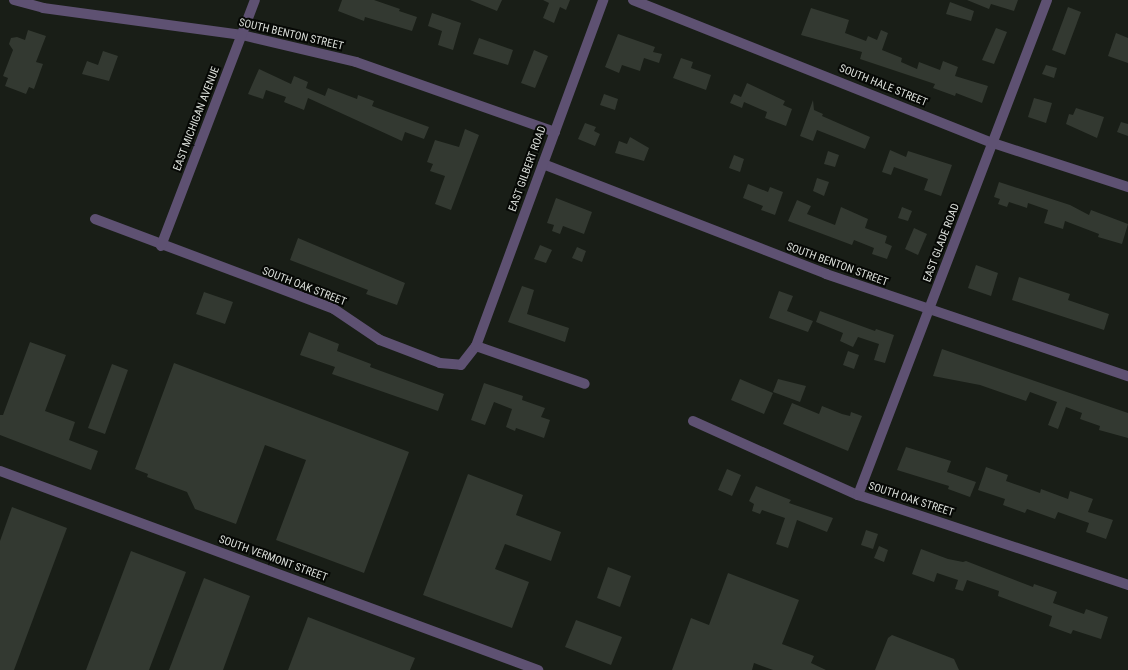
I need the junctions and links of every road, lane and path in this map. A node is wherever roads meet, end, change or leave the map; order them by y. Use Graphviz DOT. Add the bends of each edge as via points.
graph roads {
  1 [pos="14,0"];
  2 [pos="255,0"];
  3 [pos="603,0"];
  4 [pos="632,0"];
  5 [pos="1047,0"];
  6 [pos="242,35"];
  7 [pos="555,132"];
  8 [pos="993,143"];
  9 [pos="543,164"];
  10 [pos="1128,187"];
  11 [pos="94,219"];
  12 [pos="161,246"];
  13 [pos="928,311"];
  14 [pos="476,346"];
  15 [pos="1128,376"];
  16 [pos="585,384"];
  17 [pos="693,421"];
  18 [pos="0,470"];
  19 [pos="858,495"];
  20 [pos="1128,585"];
  21 [pos="538,670"];
  1 -- 6 [label="street, SOUTH BENTON STREET" via="43,8"];
  2 -- 6 [label="street, EAST MICHIGAN AVENUE"];
  3 -- 7 [label="street, EAST GILBERT ROAD"];
  4 -- 8 [label="street, SOUTH HALE STREET"];
  5 -- 8 [label="street, EAST GLADE ROAD"];
  6 -- 7 [label="street, SOUTH BENTON STREET" via="356,62"];
  6 -- 12 [label="street, EAST MICHIGAN AVENUE"];
  7 -- 9 [label="street, EAST GILBERT ROAD"];
  8 -- 10 [label="street, SOUTH HALE STREET"];
  8 -- 13 [label="street, EAST GLADE ROAD"];
  9 -- 13 [label="street, SOUTH BENTON STREET"];
  9 -- 14 [label="street, EAST GILBERT ROAD"];
  11 -- 12 [label="street, SOUTH OAK STREET"];
  12 -- 14 [label="street, SOUTH OAK STREET" via="334,309 380,340 440,362 461,365"];
  13 -- 15 [label="street, SOUTH BENTON STREET"];
  13 -- 19 [label="street, EAST GLADE ROAD"];
  14 -- 16 [label="street"];
  17 -- 19 [label="street, SOUTH OAK STREET"];
  18 -- 21 [label="street, SOUTH VERMONT STREET"];
  19 -- 20 [label="street, SOUTH OAK STREET"];
}
